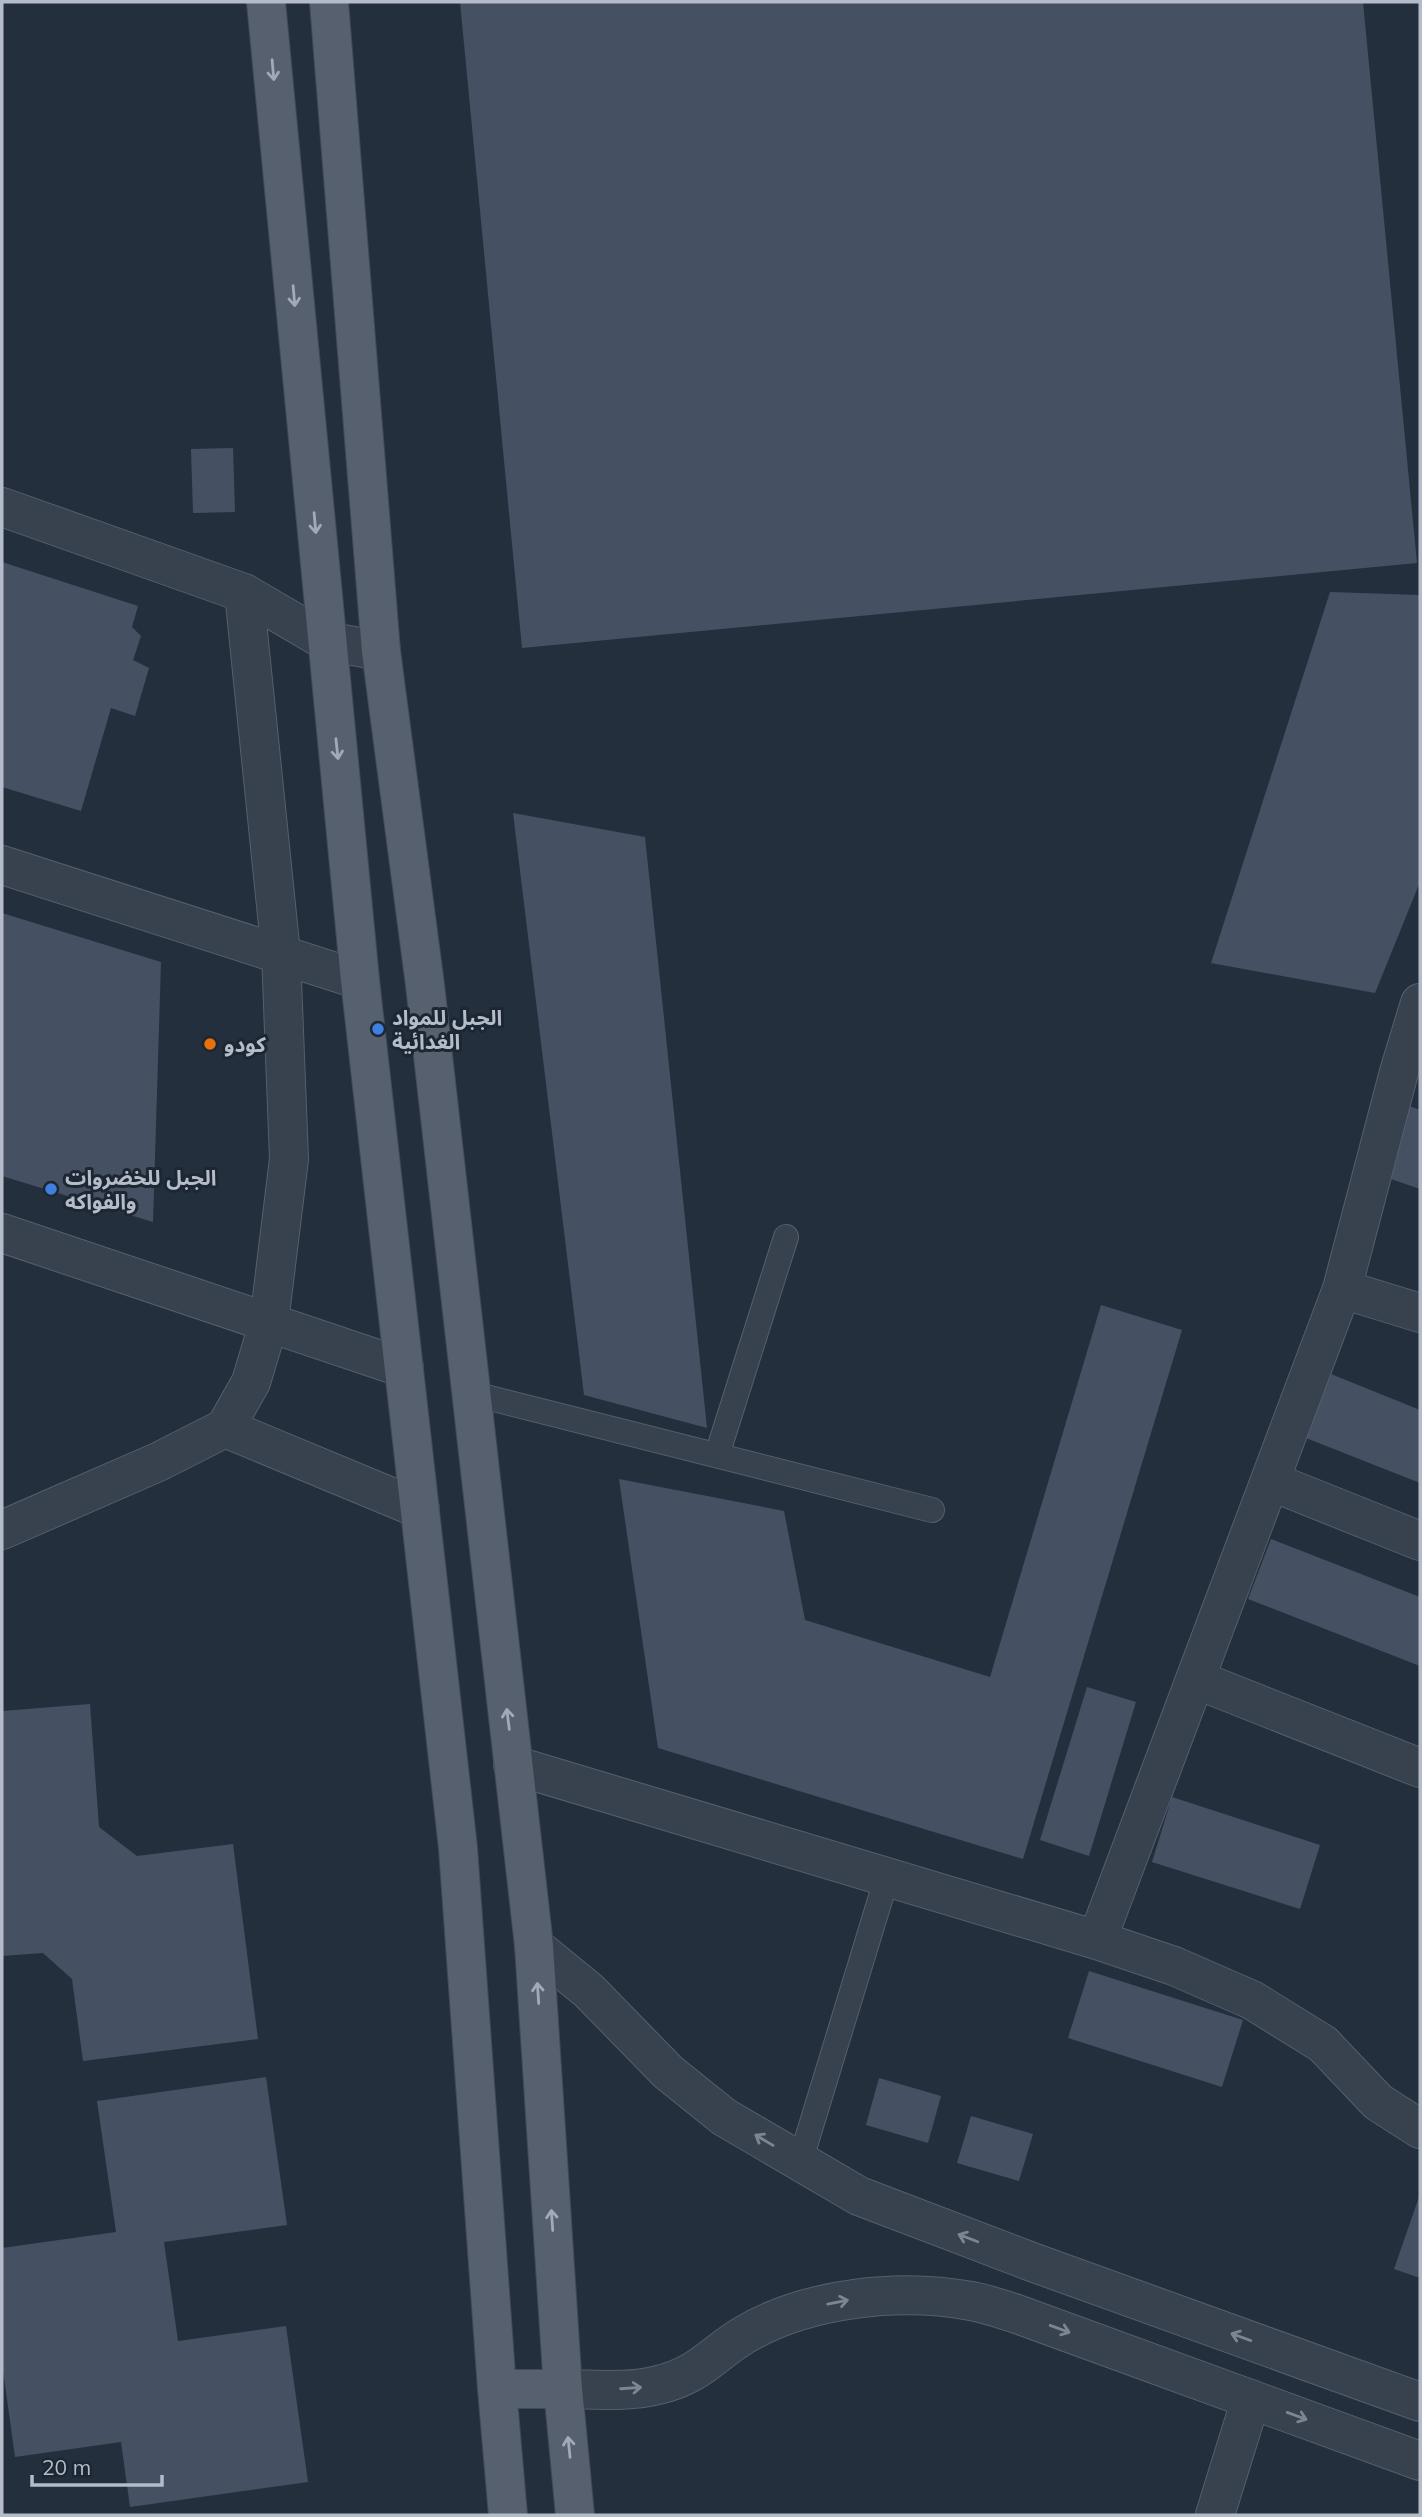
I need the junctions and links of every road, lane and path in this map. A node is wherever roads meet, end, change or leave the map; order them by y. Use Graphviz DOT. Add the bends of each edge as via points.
graph roads {
  1 [pos="266,2"];
  2 [pos="329,2"];
  3 [pos="2,508"];
  4 [pos="244,593"];
  5 [pos="326,641"];
  6 [pos="381,651"];
  7 [pos="2,865"];
  8 [pos="281,954"];
  9 [pos="360,980"];
  10 [pos="1420,1003"];
  11 [pos="1410,1075"];
  12 [pos="2,1233"];
  13 [pos="786,1237"];
  14 [pos="1342,1289"];
  15 [pos="1420,1313"];
  16 [pos="269,1322"];
  17 [pos="404,1368"];
  18 [pos="470,1392"];
  19 [pos="225,1428"];
  20 [pos="717,1455"];
  21 [pos="1270,1481"];
  22 [pos="420,1508"];
  23 [pos="932,1510"];
  24 [pos="2,1530"];
  25 [pos="1420,1541"];
  26 [pos="1195,1679"];
  27 [pos="513,1765"];
  28 [pos="1420,1768"];
  29 [pos="887,1877"];
  30 [pos="1097,1940"];
  31 [pos="534,1945"];
  32 [pos="1420,2129"];
  33 [pos="800,2162"];
  34 [pos="497,2389"];
  35 [pos="563,2389"];
  36 [pos="1251,2399"];
  37 [pos="1420,2402"];
  38 [pos="1420,2461"];
  39 [pos="508,2515"];
  40 [pos="575,2515"];
  41 [pos="1215,2515"];
  1 -- 5 [label="main road, one-way"];
  2 -- 6 [label="main road"];
  3 -- 4 [label="street"];
  4 -- 5 [label="street"];
  4 -- 8 [label="street"];
  5 -- 6 [label="street"];
  5 -- 9 [label="main road, one-way"];
  6 -- 18 [label="main road" via="425,985"];
  7 -- 8 [label="street"];
  8 -- 9 [label="street"];
  8 -- 16 [label="street" via="289,1159"];
  9 -- 17 [label="main road"];
  10 -- 11 [label="street"];
  11 -- 14 [label="street"];
  12 -- 16 [label="street"];
  13 -- 20 [label="lane"];
  14 -- 15 [label="street"];
  14 -- 21 [label="street"];
  16 -- 17 [label="street"];
  16 -- 19 [label="street" via="251,1382"];
  17 -- 22 [label="main road"];
  18 -- 20 [label="lane"];
  27 -- 18 [label="main road, one-way"];
  19 -- 22 [label="street"];
  19 -- 24 [label="street"];
  20 -- 23 [label="lane"];
  21 -- 25 [label="street"];
  21 -- 26 [label="street"];
  22 -- 34 [label="main road" via="458,1847"];
  26 -- 28 [label="street"];
  26 -- 30 [label="street"];
  27 -- 29 [label="street"];
  27 -- 31 [label="main road"];
  29 -- 30 [label="street"];
  29 -- 33 [label="lane"];
  30 -- 32 [label="street" via="1174,1966 1252,2000 1323,2044 1378,2102"];
  33 -- 31 [label="street, one-way" via="724,2117 668,2072 589,1991"];
  35 -- 31 [label="main road, one-way"];
  37 -- 33 [label="street, one-way" via="859,2196"];
  34 -- 35 [label="main road"];
  34 -- 39 [label="main road"];
  35 -- 36 [label="street, one-way" via="657,2385 701,2368 745,2335 787,2316 832,2302 926,2296 972,2301 1017,2314"];
  40 -- 35 [label="main road, one-way"];
  36 -- 38 [label="street, one-way"];
  36 -- 41 [label="street"];
}
